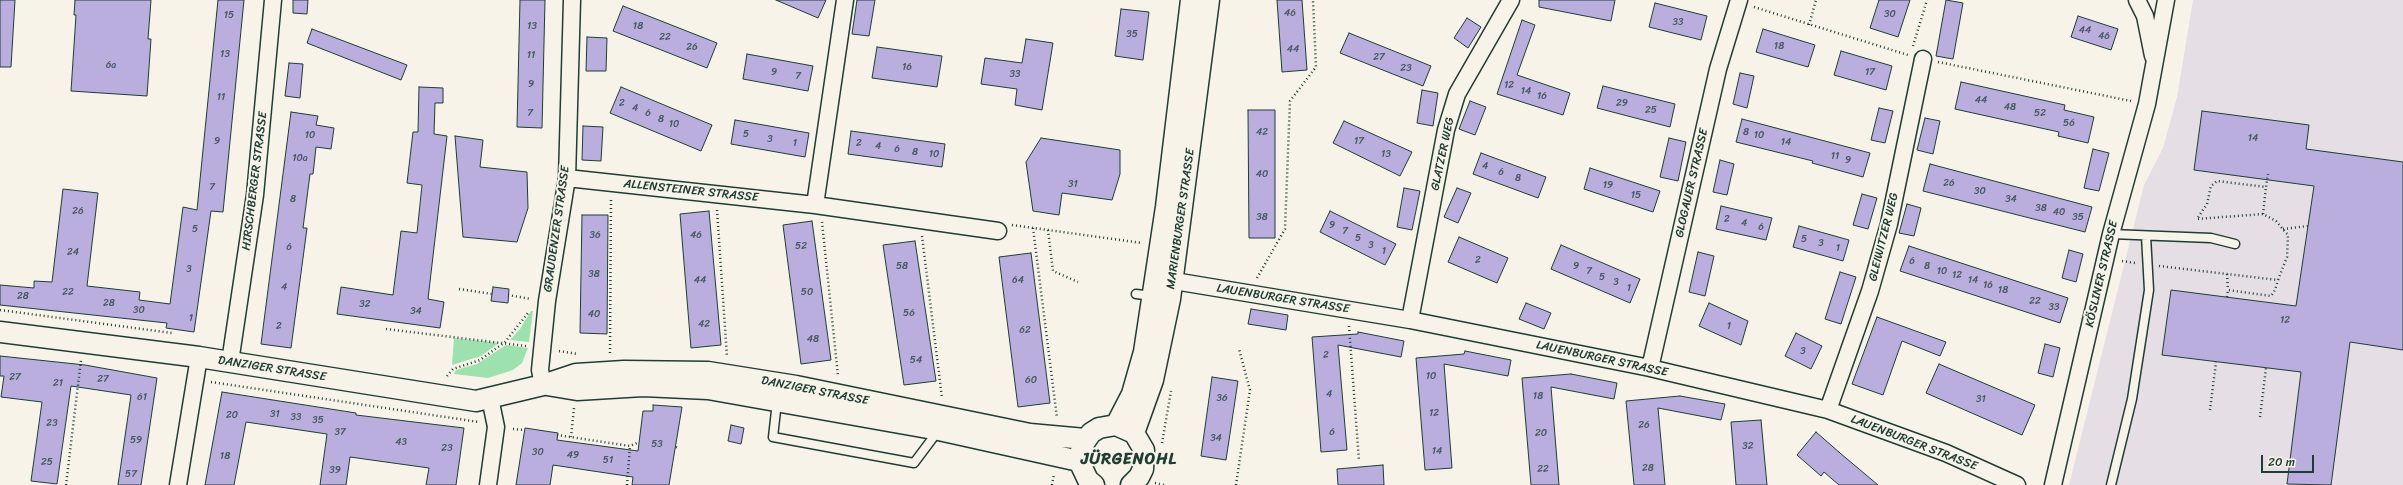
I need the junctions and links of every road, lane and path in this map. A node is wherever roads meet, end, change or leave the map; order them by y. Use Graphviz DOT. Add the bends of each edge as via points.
graph roads {
  1 [pos="273,0"];
  2 [pos="572,0"];
  3 [pos="845,0"];
  4 [pos="1191,0"];
  5 [pos="1209,0"];
  6 [pos="1313,0"];
  7 [pos="1511,0"];
  8 [pos="1739,0"];
  9 [pos="1816,0"];
  10 [pos="1927,0"];
  11 [pos="2137,0"];
  12 [pos="2166,0"];
  13 [pos="1809,25"];
  14 [pos="1916,57"];
  15 [pos="2154,63"];
  16 [pos="567,178"];
  17 [pos="612,182"];
  18 [pos="2266,187"];
  19 [pos="716,194"];
  20 [pos="818,205"];
  21 [pos="2263,214"];
  22 [pos="920,220"];
  23 [pos="2308,226"];
  24 [pos="1033,228"];
  25 [pos="2283,229"];
  26 [pos="1048,230"];
  27 [pos="998,231"];
  28 [pos="2111,234"];
  29 [pos="2146,236"];
  30 [pos="1143,243"];
  31 [pos="2235,244"];
  32 [pos="2227,274"];
  33 [pos="2278,280"];
  34 [pos="1078,282"];
  35 [pos="459,289"];
  36 [pos="1158,290"];
  37 [pos="2228,290"];
  38 [pos="492,294"];
  39 [pos="1248,294"];
  40 [pos="508,295"];
  41 [pos="2227,297"];
  42 [pos="1348,310"];
  43 [pos="1410,320"];
  44 [pos="386,329"];
  45 [pos="0,332"];
  46 [pos="505,342"];
  47 [pos="83,344"];
  48 [pos="542,348"];
  49 [pos="1239,349"];
  50 [pos="582,354"];
  51 [pos="605,355"];
  52 [pos="199,357"];
  53 [pos="728,360"];
  54 [pos="230,362"];
  55 [pos="2216,362"];
  56 [pos="1650,368"];
  57 [pos="2266,368"];
  58 [pos="447,376"];
  59 [pos="838,381"];
  60 [pos="543,385"];
  61 [pos="796,386"];
  62 [pos="490,398"];
  63 [pos="778,400"];
  64 [pos="943,401"];
  65 [pos="1828,410"];
  66 [pos="2210,410"];
  67 [pos="2260,417"];
  68 [pos="1058,424"];
  69 [pos="1116,425"];
  70 [pos="939,430"];
  71 [pos="1134,433"];
  72 [pos="557,436"];
  73 [pos="1085,439"];
  74 [pos="639,442"];
  75 [pos="630,446"];
  76 [pos="1079,461"];
  77 [pos="1359,462"];
  78 [pos="1155,483"];
  79 [pos="66,485"];
  80 [pos="178,485"];
  81 [pos="488,485"];
  82 [pos="627,485"];
  83 [pos="1094,485"];
  84 [pos="1131,485"];
  85 [pos="1164,485"];
  86 [pos="1236,485"];
  87 [pos="2017,485"];
  88 [pos="2053,485"];
  89 [pos="2111,485"];
  1 -- 54 [label="street, HIRSCHBERGER STRASSE" via="255,195"];
  2 -- 16 [label="street, GRAUDENZER STRASSE"];
  3 -- 20 [label="street"];
  4 -- 36 [label="street, MARIENBURGER STRASSE"];
  5 -- 36 [label="street, MARIENBURGER STRASSE"];
  6 -- 39 [label="path" via="1316,67 1290,101 1285,229"];
  7 -- 43 [label="street, GLATZER WEG" via="1457,94 1446,130"];
  8 -- 56 [label="street, GLOGAUER STRASSE" via="1718,69"];
  9 -- 13 [label="path"];
  10 -- 14 [label="path"];
  11 -- 15 [label="street, KÖSLINER STRASSE" via="2145,16"];
  12 -- 15 [label="street, KÖSLINER STRASSE"];
  14 -- 65 [label="street, GLEIWITZER WEG" via="1889,224 1870,291"];
  15 -- 28 [label="street, KÖSLINER STRASSE" via="2147,104"];
  16 -- 17 [label="street, ALLENSTEINER STRASSE"];
  16 -- 48 [label="street, GRAUDENZER STRASSE"];
  17 -- 19 [label="street, ALLENSTEINER STRASSE"];
  17 -- 51 [label="path" via="611,354"];
  18 -- 21 [label="path"];
  19 -- 20 [label="street, ALLENSTEINER STRASSE"];
  19 -- 53 [label="path"];
  20 -- 22 [label="street, ALLENSTEINER STRASSE"];
  20 -- 59 [label="path"];
  22 -- 27 [label="street, ALLENSTEINER STRASSE"];
  22 -- 64 [label="path"];
  23 -- 25 [label="path"];
  24 -- 26 [label="path"];
  24 -- 27 [label="path" via="1007,224"];
  24 -- 68 [label="path"];
  26 -- 30 [label="path"];
  26 -- 34 [label="path" via="1053,271"];
  28 -- 29 [label="lane"];
  28 -- 88 [label="street, KÖSLINER STRASSE"];
  29 -- 31 [label="lane" via="2211,238"];
  29 -- 89 [label="lane" via="2149,290 2132,399"];
  32 -- 37 [label="path"];
  33 -- 37 [label="path" via="2271,296"];
  35 -- 38 [label="path"];
  36 -- 39 [label="street, LAUENBURGER STRASSE"];
  36 -- 69 [label="street, MARIENBURGER STRASSE" via="1139,376"];
  36 -- 71 [label="street, MARIENBURGER STRASSE" via="1153,380"];
  37 -- 41 [label="path"];
  39 -- 42 [label="street, LAUENBURGER STRASSE"];
  40 -- 46 [label="path" via="533,299 528,314"];
  42 -- 43 [label="street, LAUENBURGER STRASSE"];
  42 -- 77 [label="path"];
  43 -- 56 [label="street, LAUENBURGER STRASSE"];
  44 -- 46 [label="path"];
  45 -- 47 [label="street, DANZIGER STRASSE"];
  46 -- 48 [label="path"];
  46 -- 58 [label="path" via="480,360 453,368"];
  47 -- 52 [label="street, DANZIGER STRASSE"];
  47 -- 79 [label="path"];
  48 -- 50 [label="path"];
  48 -- 60 [label="street, GRAUDENZER STRASSE" via="540,370"];
  49 -- 86 [label="path" via="1250,390"];
  52 -- 54 [label="street, DANZIGER STRASSE"];
  52 -- 80 [label="street"];
  54 -- 62 [label="street, DANZIGER STRASSE" via="476,401"];
  55 -- 66 [label="path"];
  56 -- 65 [label="street, LAUENBURGER STRASSE"];
  57 -- 67 [label="path"];
  60 -- 61 [label="street, DANZIGER STRASSE" via="576,374 624,371 708,372"];
  60 -- 62 [label="street, DANZIGER STRASSE"];
  60 -- 63 [label="street, DANZIGER STRASSE" via="577,390 643,386 708,389"];
  61 -- 63 [label="lane"];
  61 -- 73 [label="street, DANZIGER STRASSE" via="1030,434"];
  62 -- 81 [label="street" via="496,427"];
  63 -- 70 [label="street, DANZIGER STRASSE"];
  63 -- 70 [label="lane" via="773,437 914,463"];
  65 -- 87 [label="street, LAUENBURGER STRASSE" via="1946,453"];
  69 -- 71 [label="street"];
  69 -- 73 [label="street" via="1099,428"];
  70 -- 76 [label="street, DANZIGER STRASSE"];
  71 -- 84 [label="street" via="1142,445 1145,459 1139,477"];
  72 -- 75 [label="path"];
  73 -- 76 [label="street"];
  74 -- 75 [label="path"];
  75 -- 82 [label="path"];
  76 -- 83 [label="street" via="1088,480"];
  78 -- 85 [label="path"];
}
